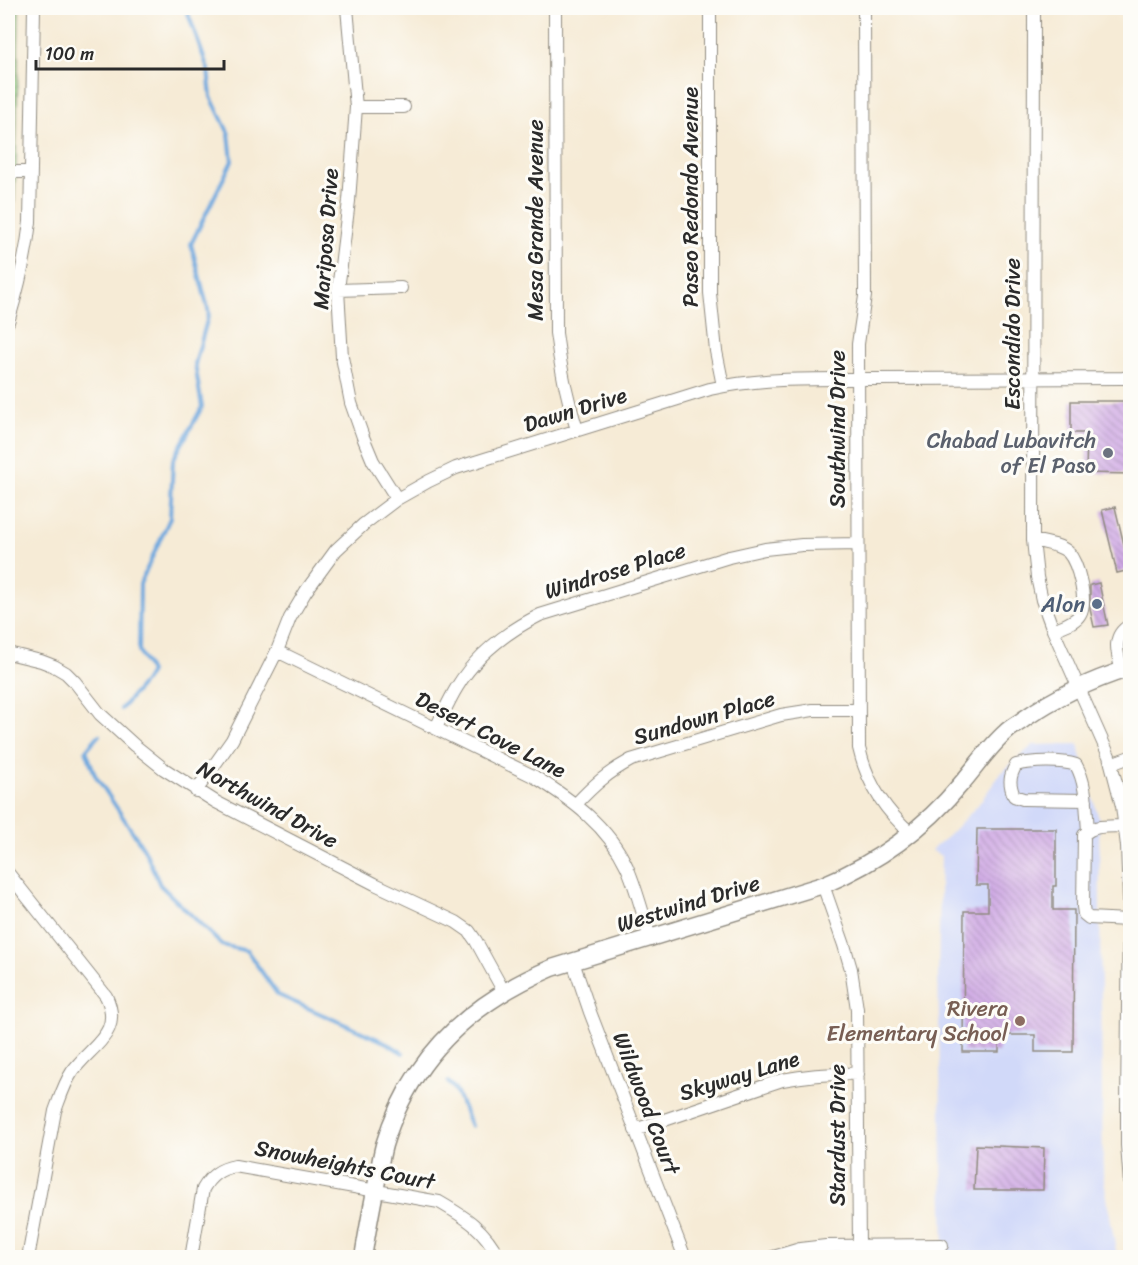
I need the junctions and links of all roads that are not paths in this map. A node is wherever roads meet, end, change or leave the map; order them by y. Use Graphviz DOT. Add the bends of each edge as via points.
graph roads {
  1 [pos="34,8"];
  2 [pos="347,8"];
  3 [pos="555,8"];
  4 [pos="710,8"];
  5 [pos="864,8"];
  6 [pos="1034,8"];
  7 [pos="356,107"];
  8 [pos="404,107"];
  9 [pos="8,172"];
  10 [pos="31,172"];
  11 [pos="401,288"];
  12 [pos="338,290"];
  13 [pos="8,322"];
  14 [pos="1131,377"];
  15 [pos="858,379"];
  16 [pos="1034,379"];
  17 [pos="723,386"];
  18 [pos="577,430"];
  19 [pos="397,499"];
  20 [pos="1033,540"];
  21 [pos="858,544"];
  22 [pos="1131,625"];
  23 [pos="1053,630"];
  24 [pos="277,651"];
  25 [pos="8,653"];
  26 [pos="1126,670"];
  27 [pos="1078,688"];
  28 [pos="859,710"];
  29 [pos="436,728"];
  30 [pos="1131,757"];
  31 [pos="1111,764"];
  32 [pos="196,790"];
  33 [pos="1125,796"];
  34 [pos="1086,800"];
  35 [pos="576,804"];
  36 [pos="1088,830"];
  37 [pos="911,833"];
  38 [pos="1127,833"];
  39 [pos="8,873"];
  40 [pos="823,885"];
  41 [pos="1130,900"];
  42 [pos="1129,926"];
  43 [pos="650,938"];
  44 [pos="573,962"];
  45 [pos="504,992"];
  46 [pos="1129,1017"];
  47 [pos="1129,1052"];
  48 [pos="858,1074"];
  49 [pos="634,1130"];
  50 [pos="1130,1181"];
  51 [pos="375,1191"];
  52 [pos="942,1245"];
  53 [pos="859,1246"];
  54 [pos="28,1257"];
  55 [pos="191,1257"];
  56 [pos="363,1257"];
  57 [pos="499,1257"];
  58 [pos="685,1257"];
  59 [pos="770,1257"];
  1 -- 10 [label="street"];
  2 -- 7 [label="street, Mariposa Drive"];
  3 -- 18 [label="street, Mesa Grande Avenue" via="556,333 565,391"];
  4 -- 17 [label="street, Paseo Redondo Avenue" via="710,293"];
  5 -- 15 [label="street, Southwind Drive" via="865,296"];
  6 -- 16 [label="street, Escondido Drive"];
  7 -- 8 [label="street"];
  7 -- 12 [label="street, Mariposa Drive"];
  9 -- 10 [label="street"];
  10 -- 13 [label="street" via="26,250"];
  11 -- 12 [label="street"];
  12 -- 19 [label="street, Mariposa Drive" via="342,357 351,403 374,461"];
  14 -- 16 [label="street, Dawn Drive"];
  15 -- 16 [label="street, Dawn Drive"];
  15 -- 17 [label="street, Dawn Drive" via="752,381"];
  15 -- 21 [label="street, Southwind Drive"];
  16 -- 20 [label="street, Escondido Drive"];
  17 -- 18 [label="street, Dawn Drive"];
  18 -- 19 [label="street, Dawn Drive" via="463,466"];
  19 -- 24 [label="street, Dawn Drive" via="336,550 290,618"];
  20 -- 23 [label="street, Escondido Drive" via="1042,600"];
  20 -- 23 [label="street" via="1068,553 1082,588 1084,605 1080,615"];
  21 -- 28 [label="street, Southwind Drive"];
  21 -- 29 [label="street, Windrose Place" via="802,545 729,557 540,615 486,651 467,672"];
  22 -- 26 [label="street" via="1123,630 1117,643"];
  23 -- 27 [label="street, Escondido Drive"];
  24 -- 29 [label="street, Desert Cove Lane"];
  24 -- 32 [label="street, Dawn Drive" via="232,740"];
  25 -- 32 [label="street, Northwind Drive" via="41,661 66,673 100,714 134,745"];
  26 -- 27 [label="main road, Westwind Drive"];
  27 -- 31 [label="street, Escondido Drive"];
  27 -- 37 [label="main road, Westwind Drive" via="1006,732 940,807"];
  28 -- 35 [label="street, Sundown Place" via="781,715 631,760 603,777"];
  28 -- 37 [label="street, Southwind Drive" via="859,748 871,786"];
  29 -- 35 [label="street, Desert Cove Lane" via="535,777"];
  30 -- 31 [label="street"];
  31 -- 33 [label="street, Escondido Drive"];
  32 -- 45 [label="street, Northwind Drive" via="270,832 456,922 477,941"];
  33 -- 38 [label="street, Escondido Drive"];
  34 -- 34 [label="street" via="1076,765 1026,763 1016,765 1011,774 1014,796"];
  34 -- 36 [label="street"];
  35 -- 43 [label="street, Desert Cove Lane" via="595,820 626,864"];
  36 -- 38 [label="street"];
  36 -- 42 [label="street" via="1083,843 1084,914"];
  37 -- 40 [label="main road, Westwind Drive" via="869,863"];
  38 -- 41 [label="street, Escondido Drive"];
  39 -- 54 [label="street" via="106,996 112,1019 107,1033 62,1090"];
  40 -- 43 [label="main road, Westwind Drive"];
  40 -- 48 [label="street, Stardust Drive" via="851,969 857,1009"];
  41 -- 42 [label="street, Escondido Drive"];
  42 -- 46 [label="street, Escondido Drive"];
  43 -- 44 [label="main road, Westwind Drive"];
  44 -- 45 [label="main road, Westwind Drive"];
  44 -- 49 [label="street, Wildwood Court"];
  45 -- 51 [label="main road, Westwind Drive" via="459,1024 419,1071 388,1131"];
  46 -- 47 [label="street, Escondido Drive"];
  47 -- 50 [label="street, Escondido Drive"];
  48 -- 49 [label="street, Skyway Lane" via="830,1073 782,1080"];
  48 -- 53 [label="street, Stardust Drive"];
  49 -- 58 [label="street, Wildwood Court"];
  51 -- 55 [label="street, Snowheights Court" via="242,1166 225,1168 216,1172 203,1189"];
  51 -- 56 [label="main road, Westwind Drive"];
  51 -- 57 [label="street, Snowheights Court" via="439,1202 486,1235"];
  52 -- 53 [label="street"];
  53 -- 59 [label="street" via="809,1248"];
}
